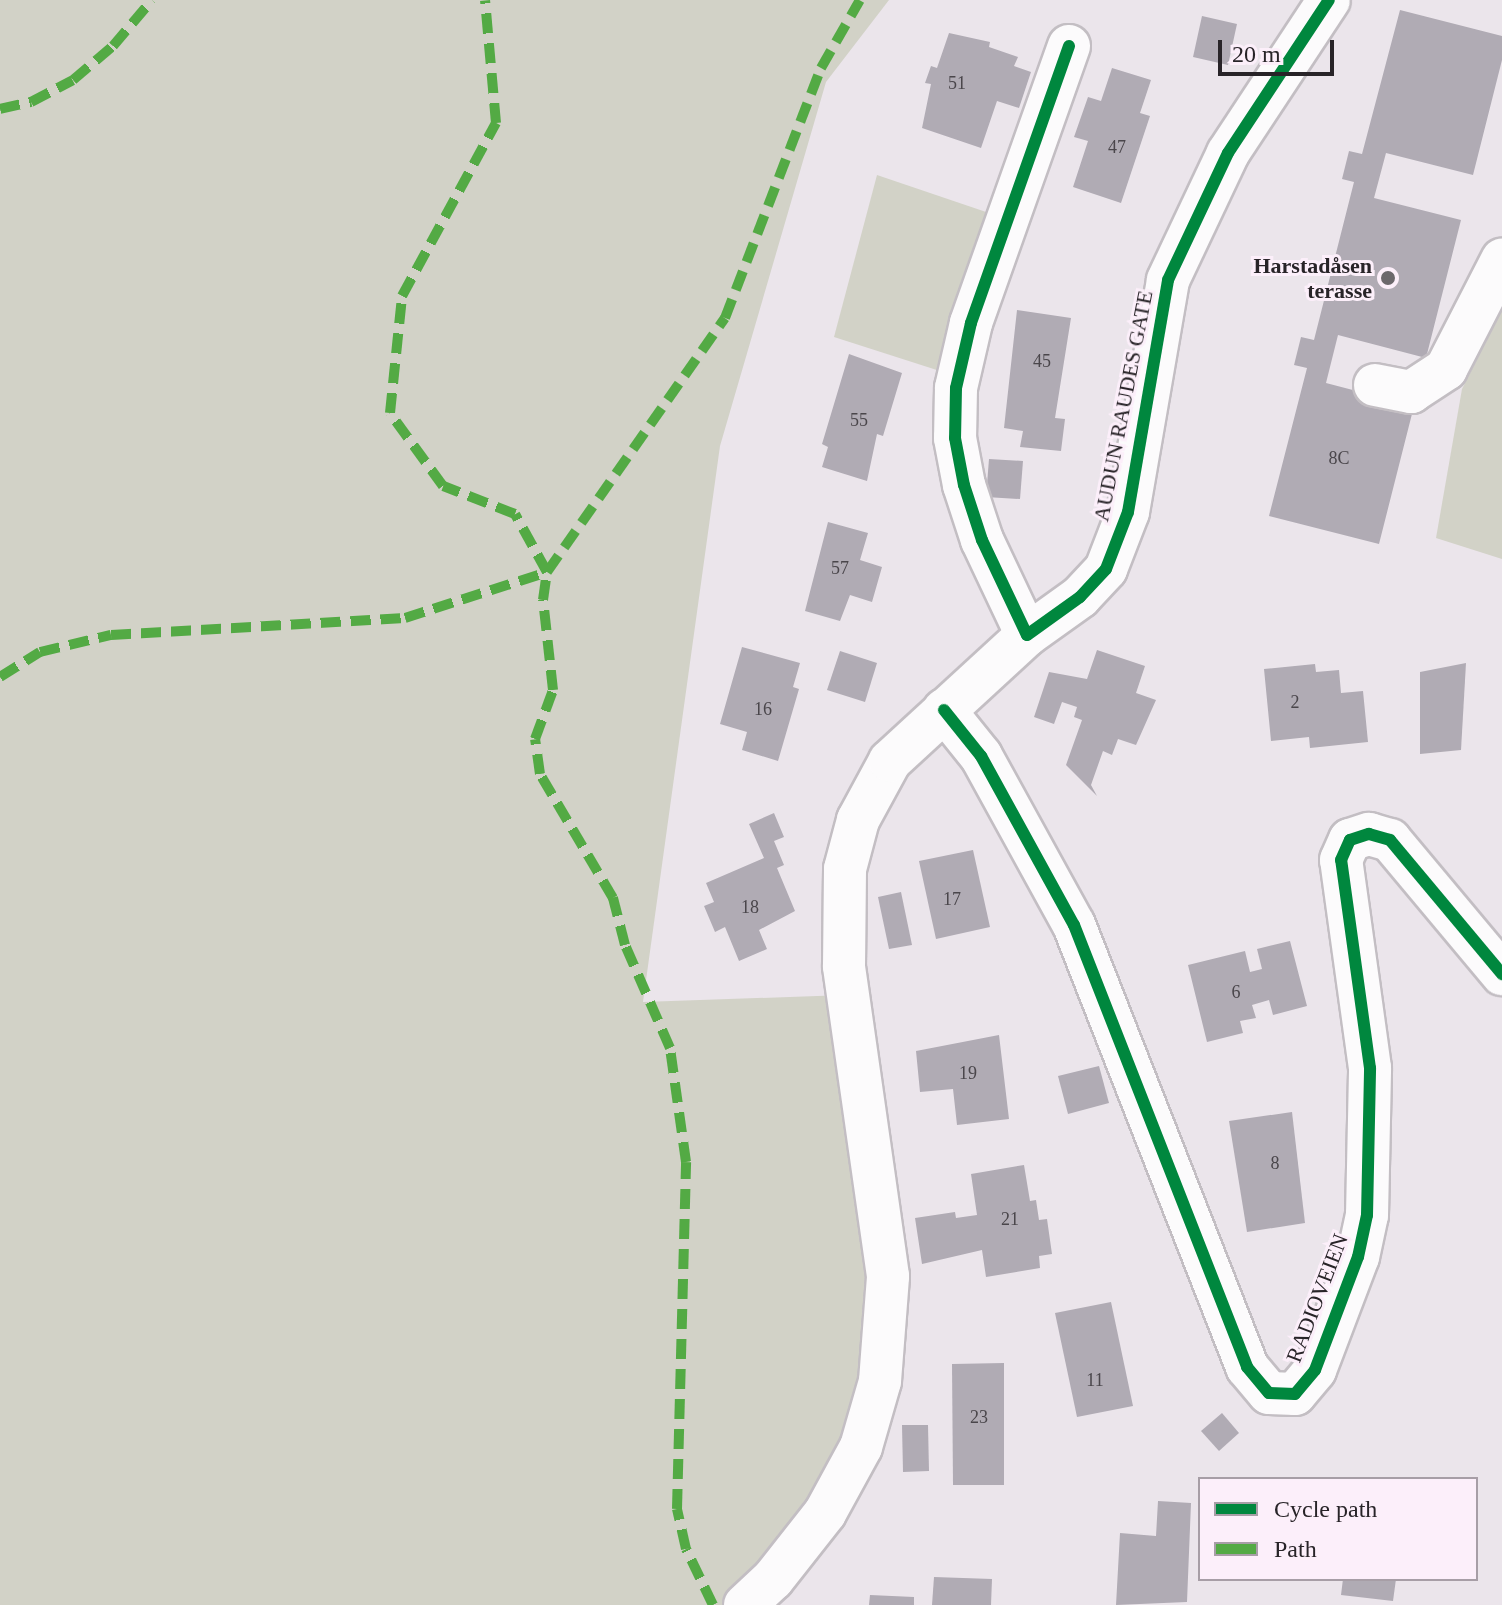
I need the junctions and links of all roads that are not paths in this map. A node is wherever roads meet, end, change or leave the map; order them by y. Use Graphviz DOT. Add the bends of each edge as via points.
graph roads {
  1 [pos="1329,0"];
  2 [pos="1069,46"];
  3 [pos="1502,260"];
  4 [pos="1375,385"];
  5 [pos="1027,635"];
  6 [pos="944,710"];
  7 [pos="1502,974"];
  8 [pos="745,1605"];
  1 -- 5 [label="street, AUDUN RAUDES GATE" via="1228,153 1168,280 1128,512 1106,569 1080,597"];
  2 -- 5 [label="street" via="971,323 956,388 955,438 964,485 992,565"];
  3 -- 4 [label="street" via="1446,369 1411,392"];
  5 -- 6 [label="street"];
  6 -- 7 [label="street, RADIOVEIEN" via="981,756 1074,925 1247,1367 1269,1393 1295,1394 1315,1370 1358,1257 1367,1215 1373,1104 1341,860 1350,840 1369,834 1390,840"];
  6 -- 8 [label="street" via="890,761 858,820 845,869 844,966 888,1276 880,1381 861,1447 825,1513 773,1579"];
}
